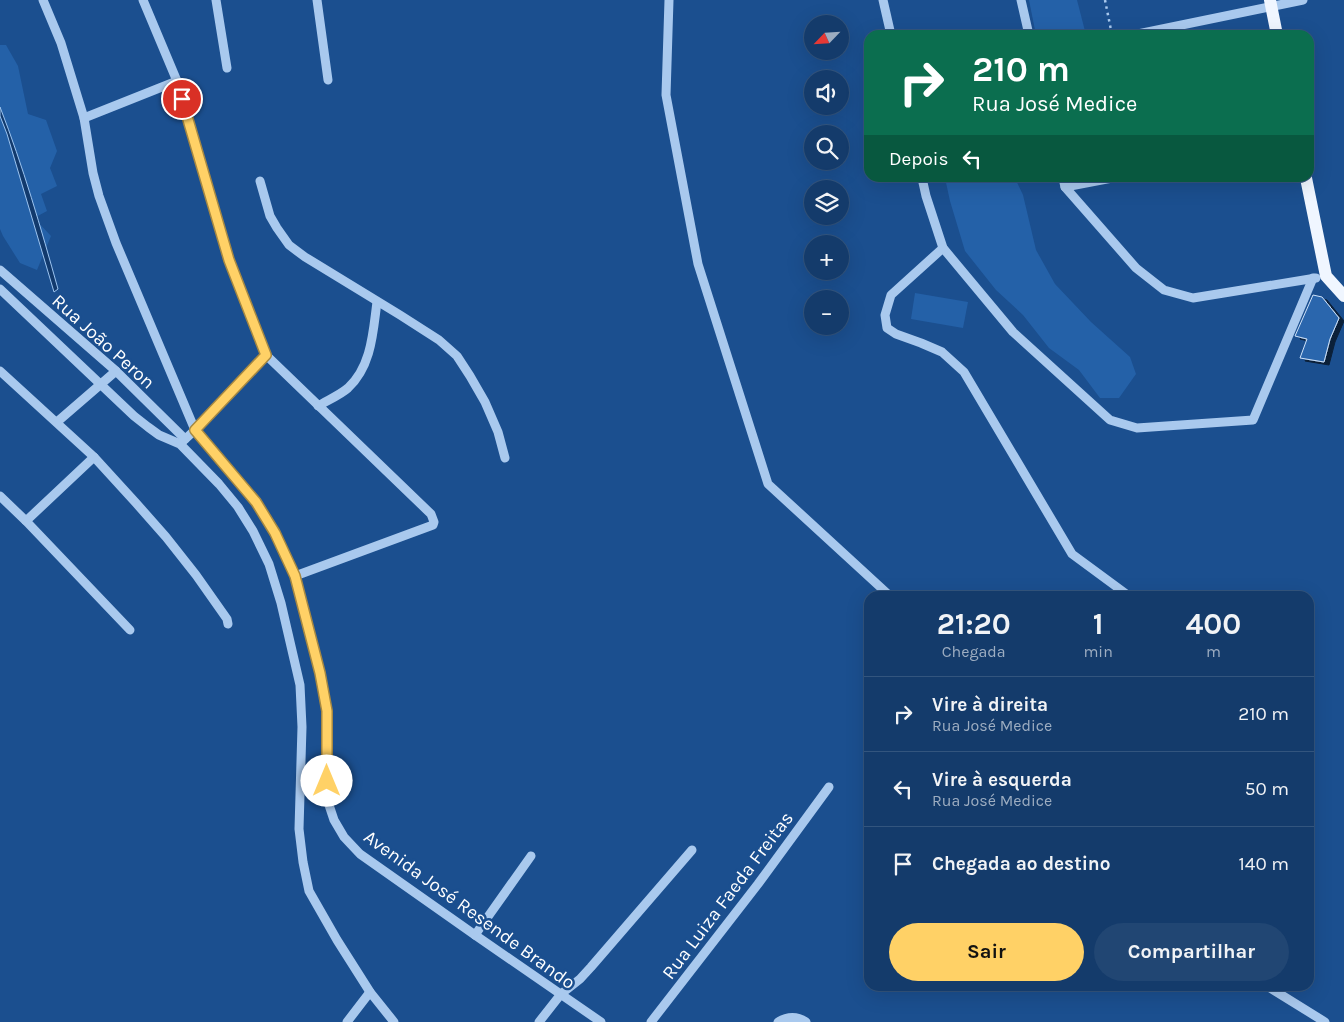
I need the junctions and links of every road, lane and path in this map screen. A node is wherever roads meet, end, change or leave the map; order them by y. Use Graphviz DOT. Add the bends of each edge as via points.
graph roads {
  1 [pos="43,0"];
  2 [pos="143,0"];
  3 [pos="216,0"];
  4 [pos="317,0"];
  5 [pos="669,0"];
  6 [pos="883,0"];
  7 [pos="1021,0"];
  8 [pos="1105,0"];
  9 [pos="1303,0"];
  10 [pos="1270,3"];
  11 [pos="890,30"];
  12 [pos="1028,30"];
  13 [pos="1111,30"];
  14 [pos="1154,30"];
  15 [pos="1276,30"];
  16 [pos="227,68"];
  17 [pos="328,80"];
  18 [pos="177,81"];
  19 [pos="84,118"];
  20 [pos="260,181"];
  21 [pos="923,182"];
  22 [pos="1064,182"];
  23 [pos="1307,182"];
  24 [pos="943,248"];
  25 [pos="0,270"];
  26 [pos="1326,276"];
  27 [pos="1313,278"];
  28 [pos="0,289"];
  29 [pos="1344,296"];
  30 [pos="378,302"];
  31 [pos="266,355"];
  32 [pos="0,371"];
  33 [pos="116,371"];
  34 [pos="101,384"];
  35 [pos="318,406"];
  36 [pos="57,422"];
  37 [pos="195,430"];
  38 [pos="182,441"];
  39 [pos="94,458"];
  40 [pos="505,458"];
  41 [pos="0,496"];
  42 [pos="26,521"];
  43 [pos="295,576"];
  44 [pos="885,591"];
  45 [pos="1122,591"];
  46 [pos="228,624"];
  47 [pos="130,630"];
  48 [pos="829,787"];
  49 [pos="692,850"];
  50 [pos="532,856"];
  51 [pos="475,935"];
  52 [pos="1275,991"];
  53 [pos="370,992"];
  54 [pos="562,994"];
  55 [pos="348,1022"];
  56 [pos="394,1022"];
  57 [pos="539,1022"];
  58 [pos="601,1022"];
  59 [pos="651,1022"];
  60 [pos="778,1022"];
  61 [pos="806,1022"];
  62 [pos="1325,1022"];
  1 -- 19 [label="street, Avenida José Resende Brando" via="61,43"];
  2 -- 18 [label="street"];
  3 -- 16 [label="street"];
  4 -- 17 [label="street"];
  5 -- 44 [label="street" via="666,95 698,264 768,484"];
  6 -- 11 [label="street"];
  7 -- 12 [label="street"];
  8 -- 13 [label="path"];
  9 -- 10 [label="street"];
  10 -- 14 [label="street"];
  10 -- 15 [label="main road"];
  18 -- 19 [label="street"];
  18 -- 31 [label="street" via="229,260"];
  19 -- 37 [label="street, Avenida José Resende Brando" via="102,204"];
  20 -- 30 [label="street" via="270,216 290,245"];
  21 -- 24 [label="street"];
  22 -- 27 [label="street" via="1136,268 1164,290 1193,298"];
  23 -- 26 [label="main road"];
  24 -- 27 [label="street" via="1013,332 1110,420 1137,428 1253,420"];
  24 -- 45 [label="street" via="891,295 885,315 887,328 942,352 964,372 1072,554"];
  25 -- 33 [label="street, Rua João Peron"];
  26 -- 27 [label="street"];
  26 -- 29 [label="main road"];
  28 -- 34 [label="street"];
  30 -- 35 [label="street" via="369,355 363,367 348,388"];
  30 -- 40 [label="street" via="439,340 457,356 485,402"];
  31 -- 35 [label="street"];
  31 -- 37 [label="street"];
  32 -- 36 [label="street"];
  33 -- 34 [label="street"];
  33 -- 38 [label="street, Rua João Peron"];
  34 -- 36 [label="street"];
  34 -- 38 [label="street" via="159,435"];
  35 -- 43 [label="street" via="431,514 434,522"];
  36 -- 39 [label="street"];
  37 -- 38 [label="street"];
  37 -- 43 [label="street, Avenida José Resende Brando" via="256,502"];
  38 -- 53 [label="street, Rua João Peron" via="238,507 269,564 282,603 300,686 300,829 309,892"];
  39 -- 42 [label="street"];
  39 -- 46 [label="street" via="166,537"];
  41 -- 42 [label="street"];
  42 -- 47 [label="street"];
  43 -- 51 [label="street, Avenida José Resende Brando" via="327,711 327,799 334,820 360,854"];
  48 -- 59 [label="street, Rua Luiza Faeda Freitas"];
  49 -- 54 [label="street" via="591,967"];
  50 -- 51 [label="street"];
  51 -- 54 [label="street, Avenida José Resende Brando"];
  52 -- 62 [label="street"];
  53 -- 55 [label="street"];
  53 -- 56 [label="street, Rua João Peron"];
  54 -- 57 [label="street"];
  54 -- 58 [label="street, Avenida José Resende Brando"];
  60 -- 61 [label="street" via="791,1017"];
}
